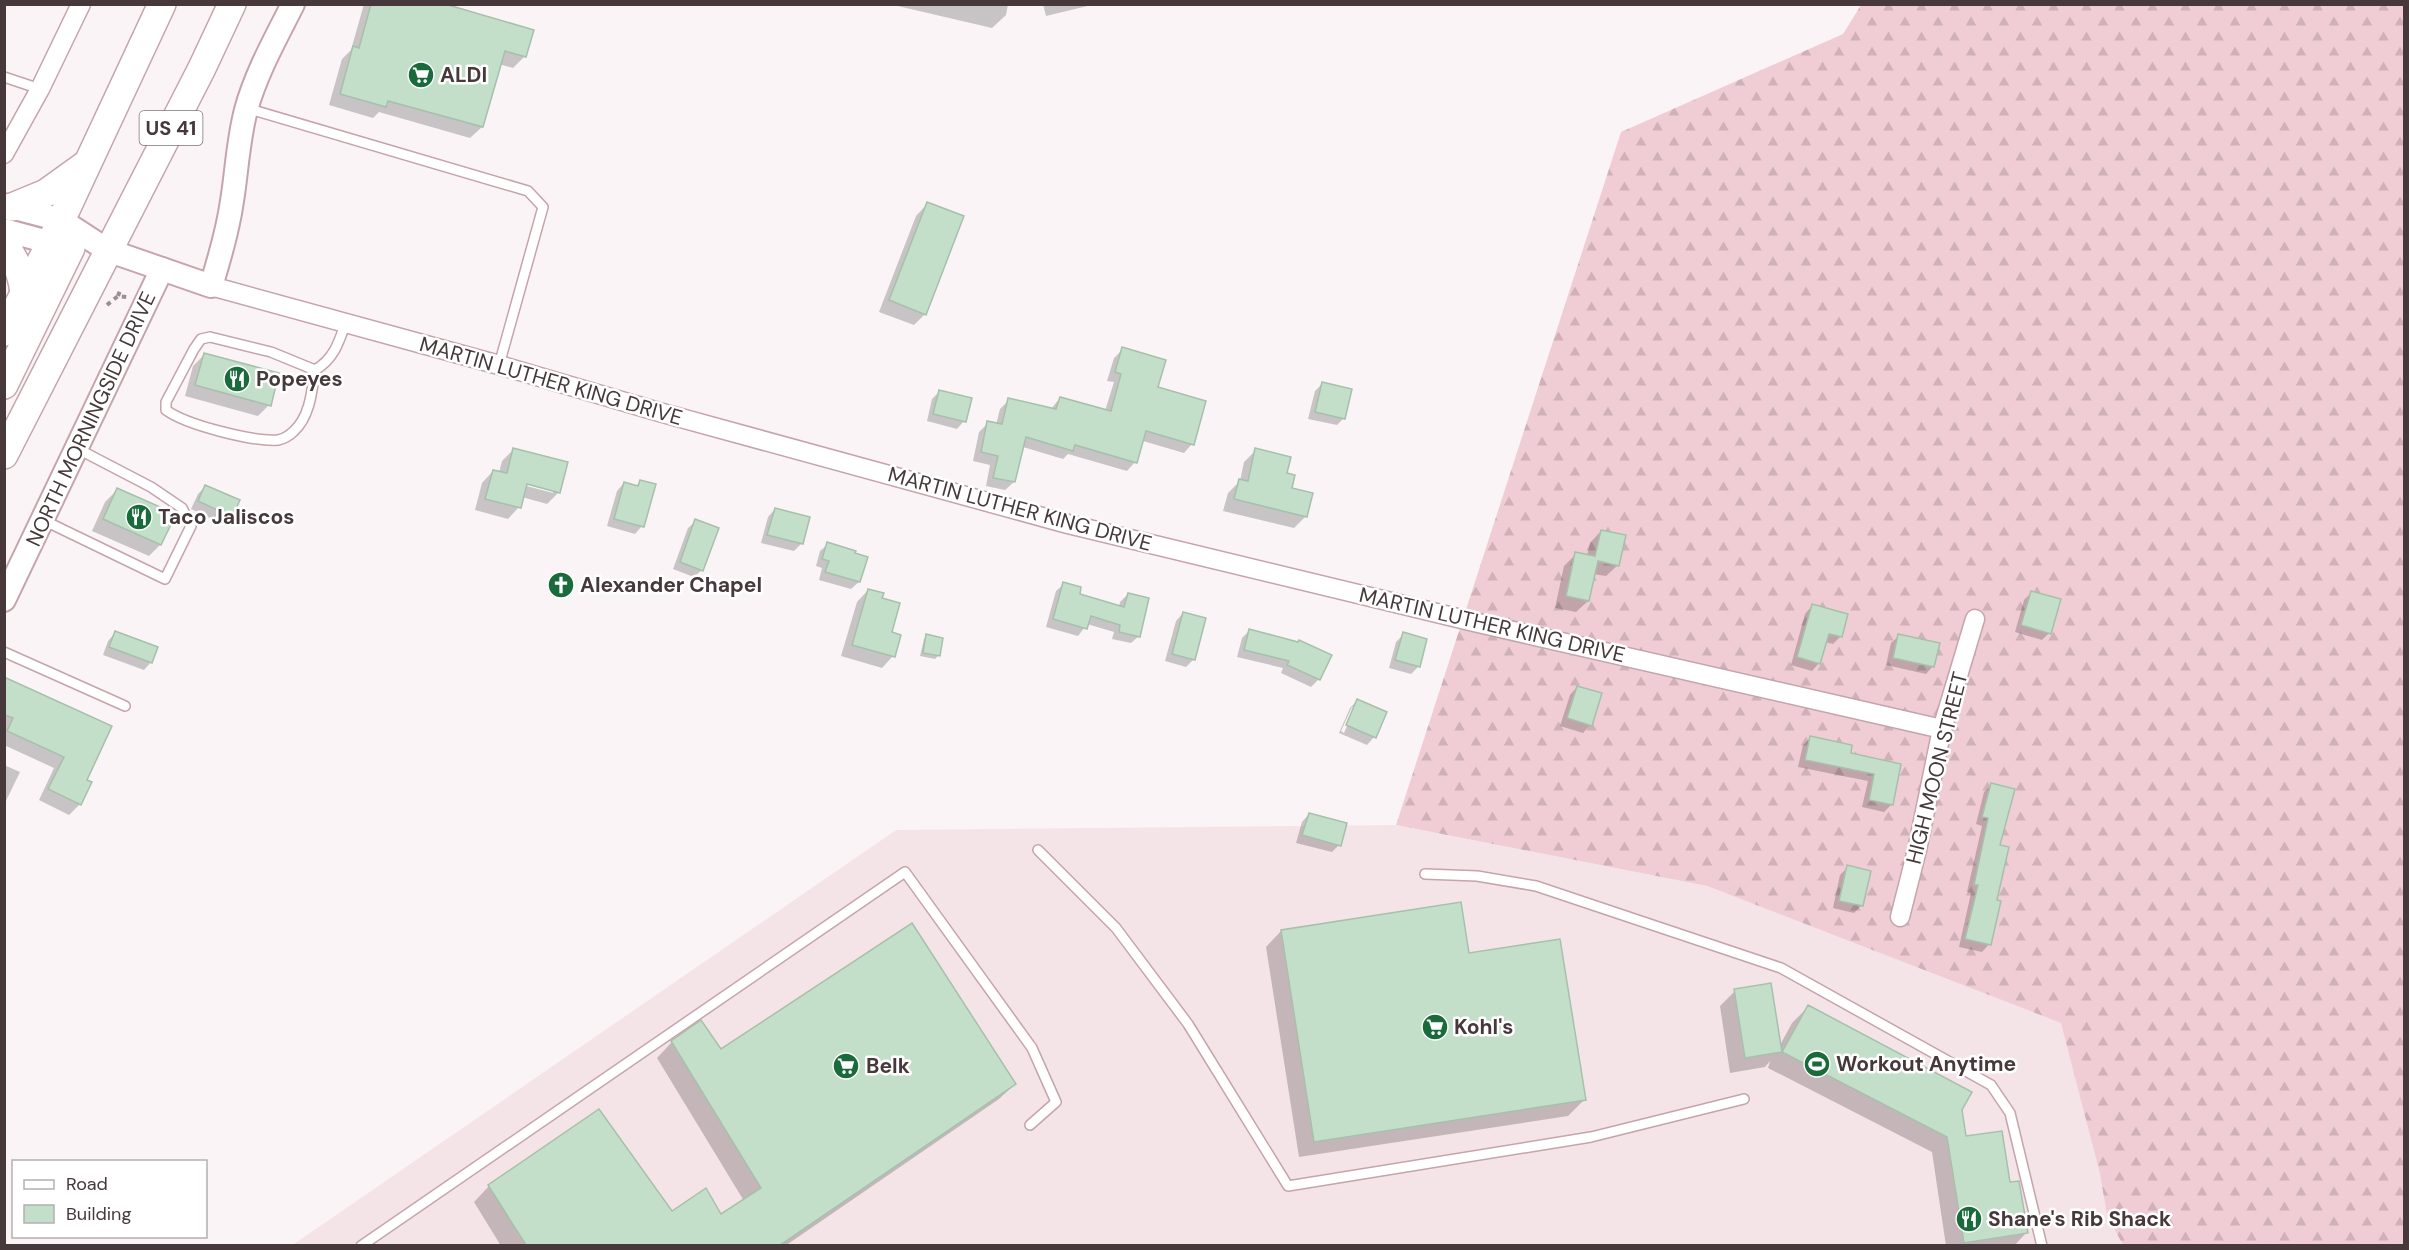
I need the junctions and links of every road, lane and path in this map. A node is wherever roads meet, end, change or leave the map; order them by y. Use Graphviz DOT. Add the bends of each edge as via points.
graph roads {
  1 [pos="81,4"];
  2 [pos="162,4"];
  3 [pos="232,4"];
  4 [pos="293,4"];
  5 [pos="4,77"];
  6 [pos="40,89"];
  7 [pos="246,108"];
  8 [pos="4,154"];
  9 [pos="88,162"];
  10 [pos="6,209"];
  11 [pos="61,237"];
  12 [pos="4,244"];
  13 [pos="107,250"];
  14 [pos="162,269"];
  15 [pos="211,286"];
  16 [pos="121,288"];
  17 [pos="24,293"];
  18 [pos="118,296"];
  19 [pos="132,297"];
  20 [pos="101,306"];
  21 [pos="346,322"];
  22 [pos="4,332"];
  23 [pos="499,365"];
  24 [pos="315,370"];
  25 [pos="4,385"];
  26 [pos="78,449"];
  27 [pos="4,455"];
  28 [pos="43,520"];
  29 [pos="4,600"];
  30 [pos="1975,619"];
  31 [pos="4,652"];
  32 [pos="125,706"];
  33 [pos="1942,729"];
  34 [pos="1038,850"];
  35 [pos="1425,874"];
  36 [pos="1900,917"];
  37 [pos="1744,1099"];
  38 [pos="1030,1125"];
  39 [pos="361,1245"];
  40 [pos="2042,1245"];
  1 -- 6 [label="street"];
  2 -- 9 [label="main road, US 41"];
  3 -- 13 [label="main road, US 41"];
  4 -- 7 [label="street"];
  5 -- 6 [label="lane"];
  6 -- 8 [label="street"];
  7 -- 15 [label="street" via="225,245"];
  7 -- 23 [label="lane" via="528,191 543,207"];
  9 -- 10 [label="main road" via="46,193"];
  9 -- 11 [label="main road, US 41"];
  10 -- 11 [label="street, MARTIN LUTHER KING DRIVE"];
  11 -- 13 [label="street, MARTIN LUTHER KING DRIVE"];
  11 -- 17 [label="main road, US 41"];
  11 -- 25 [label="main road"];
  12 -- 17 [label="main road" via="16,262"];
  13 -- 14 [label="street, MARTIN LUTHER KING DRIVE"];
  13 -- 27 [label="main road, US 41"];
  14 -- 15 [label="street, MARTIN LUTHER KING DRIVE"];
  14 -- 26 [label="street, NORTH MORNINGSIDE DRIVE"];
  15 -- 21 [label="street, MARTIN LUTHER KING DRIVE"];
  16 -- 18 [label="path"];
  17 -- 22 [label="main road, US 41"];
  18 -- 19 [label="path"];
  18 -- 20 [label="path"];
  21 -- 23 [label="street, MARTIN LUTHER KING DRIVE"];
  21 -- 24 [label="lane" via="336,351"];
  23 -- 33 [label="street, MARTIN LUTHER KING DRIVE" via="1068,524"];
  24 -- 24 [label="lane" via="271,352 210,336 201,339 194,349 166,402 166,410 200,427 280,440 301,423 311,400"];
  26 -- 28 [label="street, NORTH MORNINGSIDE DRIVE"];
  26 -- 28 [label="lane" via="182,508 191,526 165,579"];
  28 -- 29 [label="street, NORTH MORNINGSIDE DRIVE"];
  30 -- 33 [label="street, HIGH MOON STREET"];
  31 -- 32 [label="lane"];
  33 -- 36 [label="street, HIGH MOON STREET"];
  34 -- 37 [label="lane" via="1124,937 1188,1024 1288,1186 1591,1137"];
  35 -- 40 [label="lane" via="1477,876 1536,886 1781,968 1991,1085 2010,1113"];
  38 -- 39 [label="lane" via="1056,1102 1032,1048 905,872"];
}
